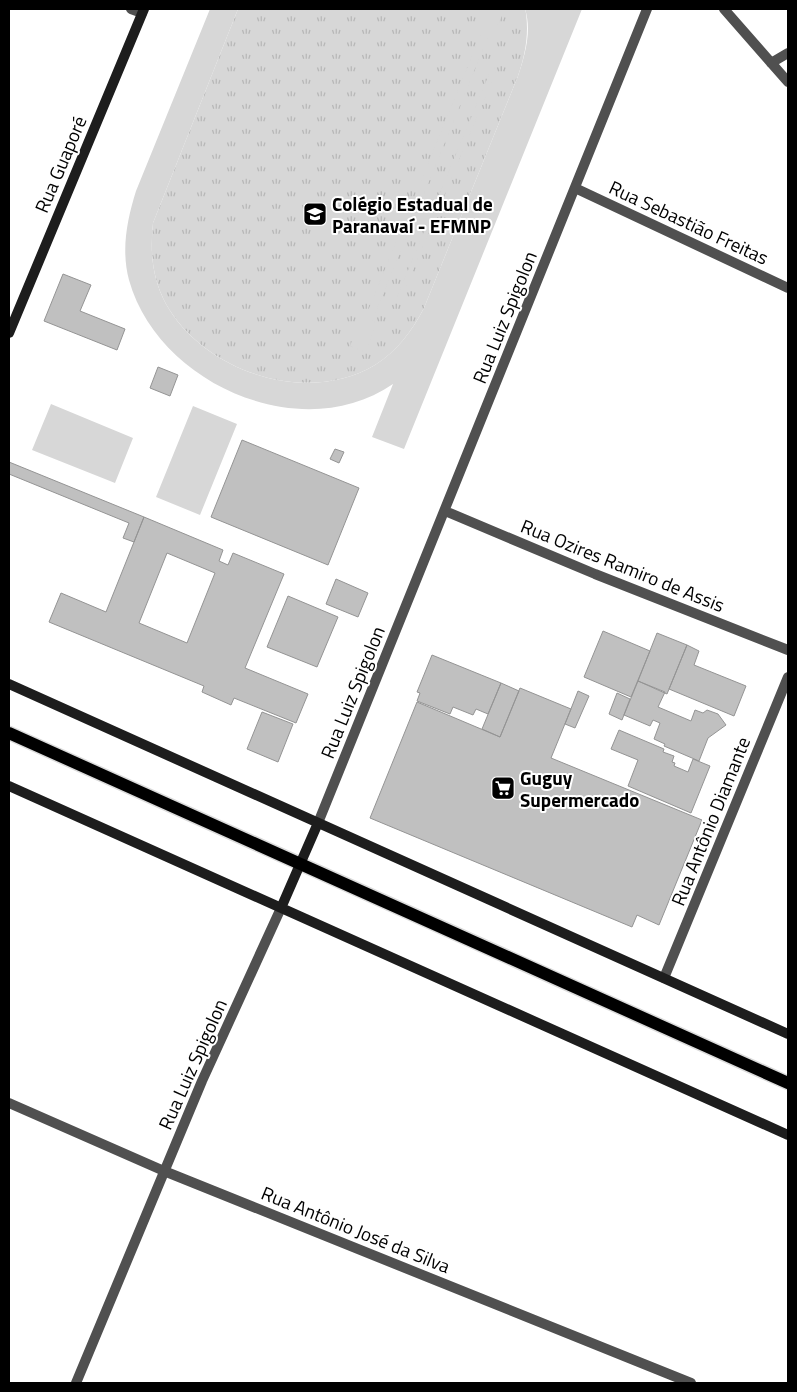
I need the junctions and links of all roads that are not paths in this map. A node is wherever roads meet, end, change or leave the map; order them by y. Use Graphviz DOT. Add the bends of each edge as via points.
graph roads {
  1 [pos="131,9"];
  2 [pos="647,9"];
  3 [pos="724,9"];
  4 [pos="143,11"];
  5 [pos="788,53"];
  6 [pos="771,63"];
  7 [pos="788,82"];
  8 [pos="574,188"];
  9 [pos="788,288"];
  10 [pos="9,331"];
  11 [pos="444,511"];
  12 [pos="788,650"];
  13 [pos="788,678"];
  14 [pos="9,684"];
  15 [pos="9,733"];
  16 [pos="9,786"];
  17 [pos="318,822"];
  18 [pos="300,864"];
  19 [pos="282,908"];
  20 [pos="664,978"];
  21 [pos="788,1034"];
  22 [pos="788,1083"];
  23 [pos="9,1103"];
  24 [pos="788,1135"];
  25 [pos="164,1171"];
  26 [pos="76,1383"];
  27 [pos="691,1383"];
  1 -- 4 [label="street"];
  2 -- 8 [label="street, Rua Luiz Spigolon"];
  3 -- 6 [label="street"];
  4 -- 10 [label="street, Rua Guaporé"];
  5 -- 6 [label="street"];
  6 -- 7 [label="street"];
  8 -- 9 [label="street, Rua Sebastião Freitas"];
  8 -- 11 [label="street, Rua Luiz Spigolon"];
  11 -- 12 [label="street, Rua Ozires Ramiro de Assis"];
  11 -- 17 [label="street, Rua Luiz Spigolon"];
  13 -- 20 [label="street, Rua Antônio Diamante"];
  14 -- 17 [label="street"];
  15 -- 18 [label="main road"];
  16 -- 19 [label="street"];
  17 -- 18 [label="street, Rua Luiz Spigolon"];
  17 -- 20 [label="street"];
  18 -- 19 [label="street, Rua Luiz Spigolon"];
  18 -- 22 [label="main road"];
  19 -- 24 [label="street"];
  19 -- 25 [label="street, Rua Luiz Spigolon"];
  20 -- 21 [label="street"];
  23 -- 25 [label="street, Rua Antônio José da Silva"];
  25 -- 26 [label="street, Rua Luiz Spigolon"];
  25 -- 27 [label="street, Rua Antônio José da Silva"];
}
